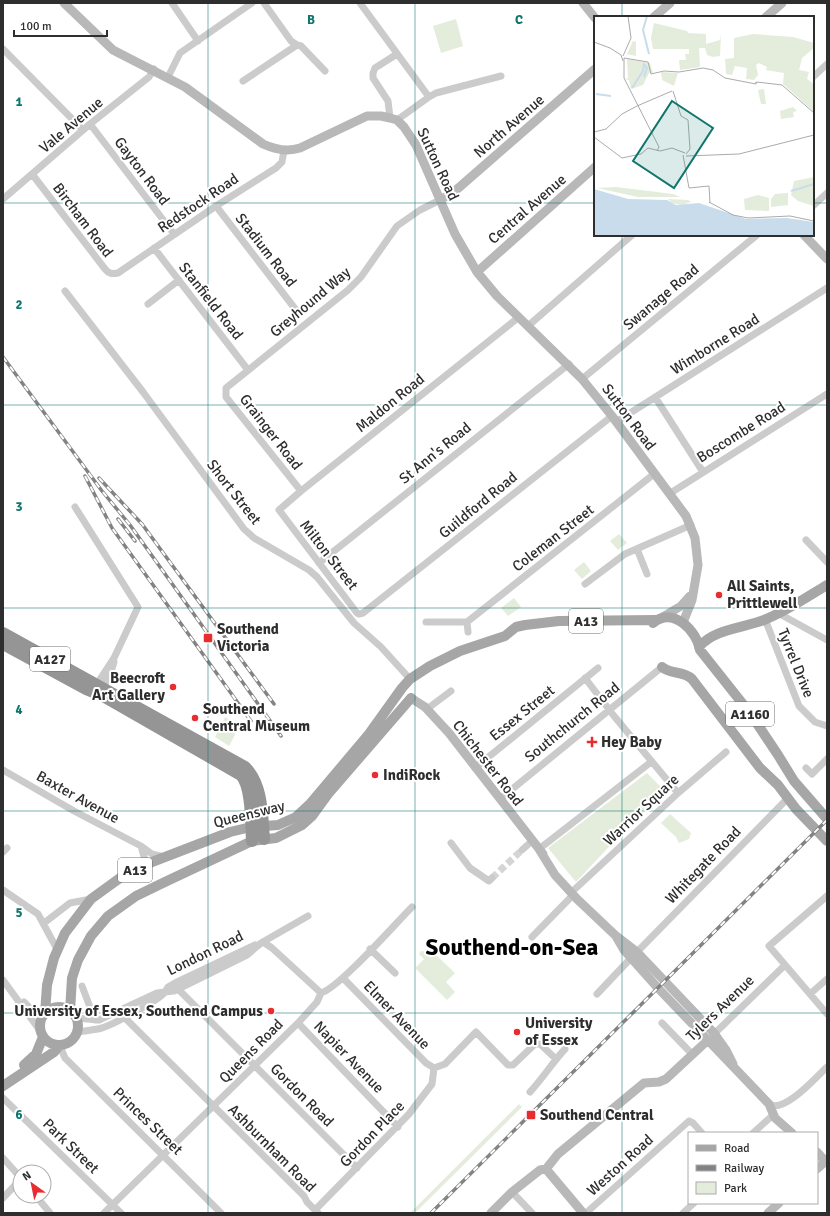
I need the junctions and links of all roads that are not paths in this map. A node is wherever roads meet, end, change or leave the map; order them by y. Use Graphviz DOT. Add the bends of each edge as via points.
graph roads {
  1 [pos="64,3"];
  2 [pos="172,3"];
  3 [pos="252,3"];
  4 [pos="264,3"];
  5 [pos="360,3"];
  6 [pos="583,3"];
  7 [pos="670,3"];
  8 [pos="782,3"];
  9 [pos="655,16"];
  10 [pos="767,16"];
  11 [pos="594,17"];
  12 [pos="198,41"];
  13 [pos="297,44"];
  14 [pos="3,49"];
  15 [pos="397,54"];
  16 [pos="827,64"];
  17 [pos="154,69"];
  18 [pos="594,70"];
  19 [pos="325,71"];
  20 [pos="501,76"];
  21 [pos="814,76"];
  22 [pos="168,77"];
  23 [pos="243,82"];
  24 [pos="429,97"];
  25 [pos="393,119"];
  26 [pos="90,124"];
  27 [pos="83,130"];
  28 [pos="284,150"];
  29 [pos="594,168"];
  30 [pos="32,174"];
  31 [pos="827,193"];
  32 [pos="3,199"];
  33 [pos="440,200"];
  34 [pos="814,205"];
  35 [pos="216,206"];
  36 [pos="174,234"];
  37 [pos="631,236"];
  38 [pos="756,236"];
  39 [pos="805,236"];
  40 [pos="154,248"];
  41 [pos="827,259"];
  42 [pos="118,272"];
  43 [pos="477,272"];
  44 [pos="179,280"];
  45 [pos="827,288"];
  46 [pos="65,291"];
  47 [pos="148,304"];
  48 [pos="296,310"];
  49 [pos="519,317"];
  50 [pos="528,326"];
  51 [pos="569,364"];
  52 [pos="248,370"];
  53 [pos="582,379"];
  54 [pos="226,388"];
  55 [pos="827,394"];
  56 [pos="655,397"];
  57 [pos="614,419"];
  58 [pos="703,472"];
  59 [pos="654,474"];
  60 [pos="301,491"];
  61 [pos="669,494"];
  62 [pos="75,507"];
  63 [pos="279,510"];
  64 [pos="691,525"];
  65 [pos="806,540"];
  66 [pos="637,549"];
  67 [pos="827,562"];
  68 [pos="319,563"];
  69 [pos="647,574"];
  70 [pos="584,584"];
  71 [pos="827,584"];
  72 [pos="693,592"];
  73 [pos="778,613"];
  74 [pos="360,614"];
  75 [pos="765,619"];
  76 [pos="656,620"];
  77 [pos="426,622"];
  78 [pos="467,622"];
  79 [pos="684,624"];
  80 [pos="468,632"];
  81 [pos="3,633"];
  82 [pos="827,640"];
  83 [pos="3,644"];
  84 [pos="700,649"];
  85 [pos="662,667"];
  86 [pos="598,668"];
  87 [pos="585,678"];
  88 [pos="410,679"];
  89 [pos="99,690"];
  90 [pos="451,691"];
  91 [pos="411,698"];
  92 [pos="427,709"];
  93 [pos="610,710"];
  94 [pos="827,726"];
  95 [pos="726,752"];
  96 [pos="827,759"];
  97 [pos="651,762"];
  98 [pos="475,768"];
  99 [pos="806,768"];
  100 [pos="3,770"];
  101 [pos="678,793"];
  102 [pos="788,798"];
  103 [pos="500,799"];
  104 [pos="827,819"];
  105 [pos="257,826"];
  106 [pos="258,840"];
  107 [pos="532,840"];
  108 [pos="827,841"];
  109 [pos="451,843"];
  110 [pos="141,846"];
  111 [pos="539,849"];
  112 [pos="522,850"];
  113 [pos="164,857"];
  114 [pos="138,869"];
  115 [pos="492,878"];
  116 [pos="3,890"];
  117 [pos="574,892"];
  118 [pos="827,896"];
  119 [pos="91,899"];
  120 [pos="412,907"];
  121 [pos="308,916"];
  122 [pos="44,923"];
  123 [pos="532,937"];
  124 [pos="262,942"];
  125 [pos="57,949"];
  126 [pos="370,949"];
  127 [pos="634,955"];
  128 [pos="785,965"];
  129 [pos="395,973"];
  130 [pos="343,978"];
  131 [pos="827,979"];
  132 [pos="3,980"];
  133 [pos="82,986"];
  134 [pos="178,989"];
  135 [pos="165,992"];
  136 [pos="321,993"];
  137 [pos="597,994"];
  138 [pos="810,994"];
  139 [pos="16,996"];
  140 [pos="73,1014"];
  141 [pos="827,1014"];
  142 [pos="44,1015"];
  143 [pos="124,1017"];
  144 [pos="95,1020"];
  145 [pos="298,1023"];
  146 [pos="662,1023"];
  147 [pos="77,1032"];
  148 [pos="42,1034"];
  149 [pos="711,1037"];
  150 [pos="60,1046"];
  151 [pos="566,1049"];
  152 [pos="692,1054"];
  153 [pos="556,1059"];
  154 [pos="255,1066"];
  155 [pos="827,1067"];
  156 [pos="434,1068"];
  157 [pos="3,1080"];
  158 [pos="3,1086"];
  159 [pos="530,1092"];
  160 [pos="3,1098"];
  161 [pos="774,1105"];
  162 [pos="213,1107"];
  163 [pos="773,1115"];
  164 [pos="398,1126"];
  165 [pos="701,1132"];
  166 [pos="754,1132"];
  167 [pos="791,1132"];
  168 [pos="818,1153"];
  169 [pos="163,1155"];
  170 [pos="3,1158"];
  171 [pos="826,1160"];
  172 [pos="357,1168"];
  173 [pos="818,1168"];
  174 [pos="12,1169"];
  175 [pos="546,1169"];
  176 [pos="12,1187"];
  177 [pos="512,1192"];
  178 [pos="3,1198"];
  179 [pos="43,1204"];
  180 [pos="693,1204"];
  181 [pos="778,1204"];
  182 [pos="113,1205"];
  183 [pos="316,1212"];
  184 [pos="769,1212"];
  185 [pos="50,1213"];
  186 [pos="104,1213"];
  187 [pos="121,1213"];
  188 [pos="221,1213"];
  189 [pos="491,1213"];
  190 [pos="532,1213"];
  191 [pos="583,1213"];
  192 [pos="586,1213"];
  193 [pos="683,1213"];
  1 -- 17 [label="street" via="109,47"];
  2 -- 12 [label="street"];
  3 -- 12 [label="street"];
  4 -- 13 [label="street" via="291,41"];
  5 -- 15 [label="street"];
  6 -- 11 [label="street"];
  7 -- 9 [label="street"];
  8 -- 10 [label="street"];
  12 -- 22 [label="street" via="180,54"];
  13 -- 19 [label="street"];
  13 -- 23 [label="street"];
  14 -- 27 [label="street"];
  15 -- 24 [label="street"];
  15 -- 25 [label="street" via="375,68 373,73 373,78 388,101"];
  16 -- 21 [label="street"];
  17 -- 22 [label="street"];
  17 -- 26 [label="street, Vale Avenue" via="149,77"];
  18 -- 33 [label="street, North Avenue" via="455,192"];
  20 -- 24 [label="street"];
  22 -- 28 [label="street" via="263,144"];
  24 -- 25 [label="street"];
  25 -- 28 [label="street" via="367,116 300,148"];
  25 -- 33 [label="street, Sutton Road" via="412,137"];
  26 -- 27 [label="street, Vale Avenue"];
  26 -- 36 [label="street, Gayton Road"];
  27 -- 30 [label="street, Vale Avenue"];
  28 -- 35 [label="street, Redstock Road" via="282,162 276,168"];
  29 -- 43 [label="street, Central Avenue"];
  30 -- 32 [label="street, Vale Avenue"];
  30 -- 42 [label="street, Bircham Road" via="108,273"];
  31 -- 34 [label="street"];
  33 -- 43 [label="street, Sutton Road" via="460,244"];
  33 -- 52 [label="street, Greyhound Way" via="397,226 361,277 348,290"];
  35 -- 36 [label="street, Redstock Road"];
  35 -- 48 [label="street, Stadium Road"];
  36 -- 40 [label="street, Redstock Road"];
  37 -- 50 [label="street"];
  38 -- 53 [label="street, Swanage Road"];
  39 -- 41 [label="street"];
  40 -- 42 [label="street, Redstock Road"];
  40 -- 44 [label="street, Stanfield Road"];
  43 -- 49 [label="street, Sutton Road"];
  44 -- 47 [label="street"];
  44 -- 52 [label="street, Stanfield Road"];
  45 -- 56 [label="street, Wimborne Road"];
  46 -- 88 [label="street, Short Street" via="244,529 254,538 309,570 354,623 382,647"];
  49 -- 50 [label="street, Sutton Road"];
  49 -- 60 [label="street, Maldon Road"];
  50 -- 51 [label="street, Sutton Road"];
  51 -- 53 [label="street, Sutton Road"];
  51 -- 68 [label="street, St Ann's Road"];
  52 -- 54 [label="street, Greyhound Way"];
  53 -- 57 [label="street, Sutton Road"];
  54 -- 60 [label="street, Grainger Road" via="226,397"];
  55 -- 58 [label="street, Boscombe Road"];
  56 -- 57 [label="street, Wimborne Road"];
  56 -- 58 [label="street"];
  57 -- 59 [label="street, Sutton Road"];
  57 -- 74 [label="street, Guildford Road"];
  58 -- 61 [label="street, Boscombe Road"];
  59 -- 61 [label="street, Sutton Road"];
  59 -- 78 [label="street, Coleman Street"];
  60 -- 63 [label="street, Maldon Road"];
  61 -- 64 [label="street, Sutton Road"];
  62 -- 89 [label="street" via="138,607"];
  63 -- 68 [label="street, Milton Street"];
  64 -- 66 [label="street"];
  64 -- 72 [label="street, Sutton Road" via="698,565"];
  65 -- 67 [label="street"];
  66 -- 69 [label="street"];
  66 -- 70 [label="street" via="625,554"];
  68 -- 74 [label="street, Milton Street"];
  71 -- 73 [label="main road"];
  72 -- 76 [label="street" via="681,606"];
  72 -- 79 [label="street, Sutton Road"];
  73 -- 75 [label="main road"];
  73 -- 82 [label="street"];
  75 -- 84 [label="main road" via="711,636"];
  75 -- 94 [label="street, Tyrrel Drive" via="799,706 815,722"];
  76 -- 79 [label="main road" via="674,618"];
  76 -- 88 [label="main road, Queensway / A13" via="544,622 516,627 505,636 452,654"];
  77 -- 78 [label="street"];
  78 -- 80 [label="street"];
  79 -- 84 [label="main road" via="697,640"];
  81 -- 89 [label="highway, A127"];
  83 -- 89 [label="highway, A127"];
  84 -- 104 [label="main road, A1160" via="750,714 794,781"];
  85 -- 93 [label="street, Southchurch Road"];
  85 -- 102 [label="main road, A1160" via="670,671 683,672 692,679 760,768"];
  86 -- 87 [label="street, Essex Street"];
  87 -- 93 [label="street"];
  87 -- 98 [label="street, Essex Street"];
  88 -- 105 [label="main road, Queensway / A13" via="393,698 369,734 306,809 287,822"];
  89 -- 105 [label="highway, A127" via="241,775 245,781"];
  90 -- 92 [label="street"];
  91 -- 92 [label="street, Chichester Road"];
  91 -- 106 [label="main road, Queensway / A13" via="312,816 276,838"];
  92 -- 98 [label="street, Chichester Road"];
  93 -- 97 [label="street"];
  93 -- 103 [label="street, Southchurch Road"];
  95 -- 101 [label="street, Warrior Square"];
  96 -- 99 [label="street" via="812,774"];
  97 -- 101 [label="street"];
  97 -- 111 [label="street"];
  98 -- 103 [label="street, Chichester Road"];
  100 -- 110 [label="street, Baxter Avenue"];
  101 -- 117 [label="street, Warrior Square"];
  102 -- 108 [label="main road, A1160"];
  102 -- 127 [label="street, Whitegate Road"];
  103 -- 107 [label="street, Chichester Road"];
  105 -- 106 [label="highway, A127"];
  105 -- 113 [label="main road, Queensway / A13" via="208,840"];
  106 -- 140 [label="main road, Queensway / A13" via="147,890 108,916 91,936 78,960 72,978"];
  107 -- 111 [label="street, Chichester Road"];
  107 -- 112 [label="street"];
  109 -- 115 [label="street" via="470,868 489,880"];
  110 -- 113 [label="street, Baxter Avenue" via="152,854"];
  110 -- 114 [label="street" via="145,860"];
  111 -- 117 [label="street, Chichester Road" via="555,875"];
  113 -- 114 [label="main road, Queensway / A13"];
  114 -- 119 [label="main road, Queensway / A13" via="115,881"];
  116 -- 122 [label="street" via="38,914"];
  117 -- 123 [label="street, Warrior Square"];
  117 -- 127 [label="street, Chichester Road"];
  118 -- 128 [label="street" via="769,946"];
  119 -- 122 [label="street" via="70,903"];
  119 -- 125 [label="main road, Queensway / A13" via="72,921"];
  120 -- 126 [label="street, Queens Road"];
  121 -- 124 [label="street, London Road"];
  122 -- 125 [label="street"];
  124 -- 134 [label="street, London Road" via="246,955"];
  124 -- 135 [label="street, London Road" via="175,983"];
  124 -- 136 [label="street" via="272,948"];
  125 -- 142 [label="main road, Queensway / A13" via="47,985"];
  126 -- 129 [label="street"];
  126 -- 130 [label="street, Queens Road"];
  127 -- 137 [label="street, Whitegate Road"];
  127 -- 149 [label="street, Chichester Road"];
  128 -- 138 [label="street"];
  128 -- 149 [label="street, Tylers Avenue"];
  130 -- 136 [label="street, Queens Road"];
  130 -- 156 [label="street, Elmer Avenue" via="426,1063"];
  131 -- 138 [label="street"];
  132 -- 139 [label="street"];
  133 -- 144 [label="street"];
  134 -- 135 [label="street, London Road"];
  134 -- 154 [label="street, Gordon Road"];
  135 -- 143 [label="street, London Road" via="159,999"];
  135 -- 144 [label="street, London Road" via="157,993 110,1016"];
  136 -- 145 [label="street, Queens Road" via="317,1002"];
  138 -- 141 [label="street"];
  139 -- 142 [label="street" via="34,1012"];
  139 -- 148 [label="street"];
  140 -- 142 [label="main road" via="57,1008"];
  140 -- 144 [label="street, London Road"];
  140 -- 147 [label="main road, Queensway"];
  142 -- 148 [label="main road, Queensway" via="40,1024"];
  143 -- 147 [label="street, London Road" via="103,1027"];
  143 -- 162 [label="street, Ashburnham Road"];
  145 -- 154 [label="street, Queens Road"];
  145 -- 164 [label="street, Napier Avenue"];
  146 -- 152 [label="street"];
  147 -- 150 [label="main road" via="72,1040"];
  148 -- 150 [label="main road" via="52,1045"];
  148 -- 157 [label="main road" via="32,1058"];
  149 -- 152 [label="street, Tylers Avenue"];
  149 -- 161 [label="street, Chichester Road" via="733,1064"];
  150 -- 158 [label="main road"];
  150 -- 169 [label="street, Princes Street" via="65,1058"];
  151 -- 153 [label="street"];
  152 -- 175 [label="street, Tylers Avenue" via="666,1079 644,1083 558,1154"];
  153 -- 156 [label="street" via="540,1044 535,1044 513,1065 508,1065 476,1032 445,1064"];
  153 -- 159 [label="street"];
  154 -- 162 [label="street, Queens Road"];
  154 -- 172 [label="street, Gordon Road"];
  155 -- 161 [label="street" via="787,1103"];
  156 -- 164 [label="street, Gordon Place" via="432,1084"];
  160 -- 182 [label="street, Park Street"];
  161 -- 163 [label="street, Chichester Road"];
  162 -- 169 [label="street, Queens Road"];
  162 -- 183 [label="street, Ashburnham Road" via="304,1196"];
  163 -- 166 [label="street"];
  163 -- 167 [label="street, Chichester Road"];
  164 -- 172 [label="street, Gordon Place"];
  165 -- 192 [label="street, Weston Road" via="689,1121"];
  168 -- 171 [label="street"];
  169 -- 182 [label="street, Queens Road"];
  169 -- 188 [label="street, Princes Street"];
  170 -- 174 [label="street"];
  171 -- 173 [label="street"];
  172 -- 183 [label="street, Gordon Place"];
  175 -- 177 [label="street" via="540,1170"];
  175 -- 191 [label="street"];
  176 -- 178 [label="street"];
  177 -- 189 [label="street"];
  177 -- 190 [label="street"];
  179 -- 185 [label="street"];
  180 -- 193 [label="street"];
  181 -- 184 [label="street"];
  182 -- 186 [label="street, Queens Road"];
  182 -- 187 [label="street, Park Street"];
}
